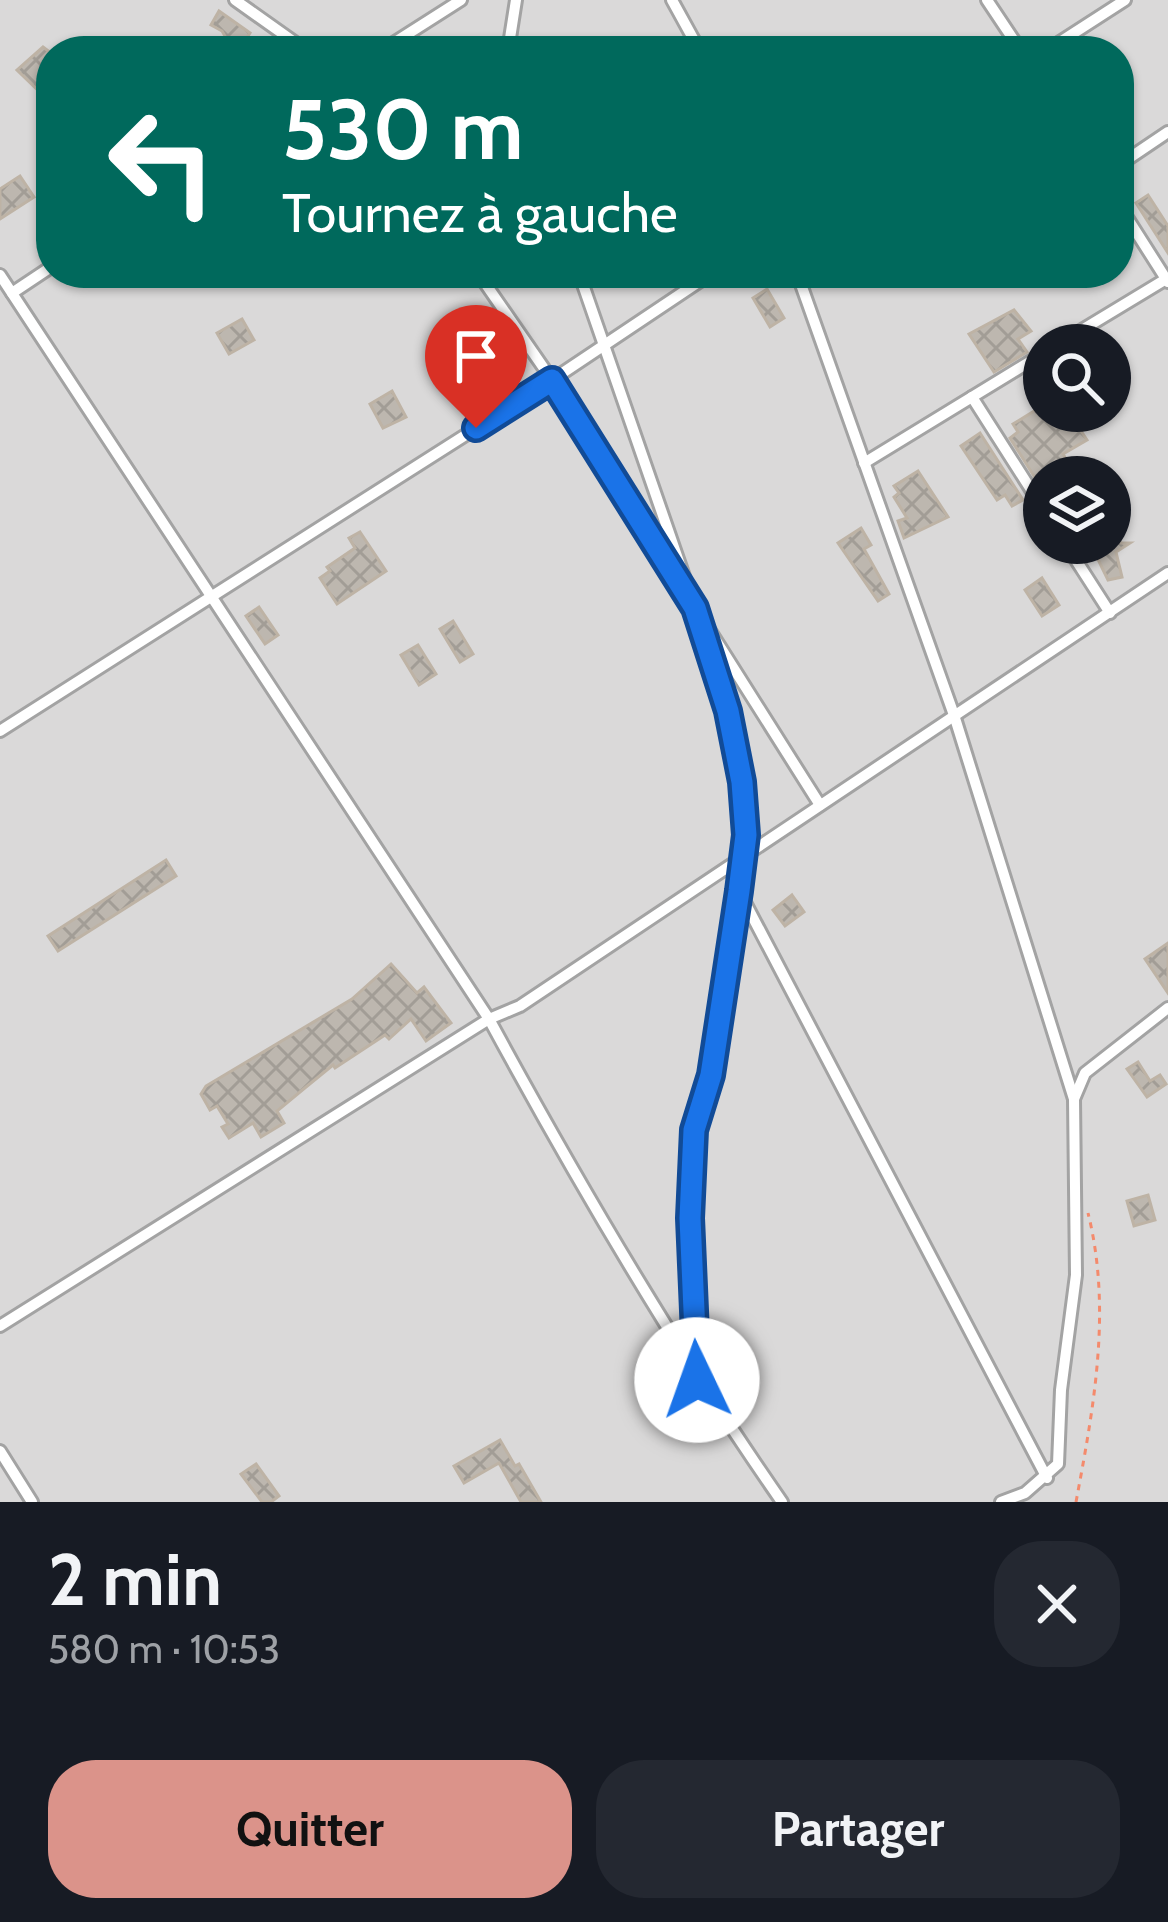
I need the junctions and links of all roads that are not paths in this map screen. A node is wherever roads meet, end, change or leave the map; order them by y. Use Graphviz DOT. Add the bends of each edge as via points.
graph roads {
  1 [pos="235,0"];
  2 [pos="461,0"];
  3 [pos="516,0"];
  4 [pos="672,0"];
  5 [pos="987,0"];
  6 [pos="1125,0"];
  7 [pos="286,36"];
  8 [pos="405,36"];
  9 [pos="510,36"];
  10 [pos="692,36"];
  11 [pos="1011,36"];
  12 [pos="1069,36"];
  13 [pos="1168,133"];
  14 [pos="1134,155"];
  15 [pos="1134,228"];
  16 [pos="0,275"];
  17 [pos="36,277"];
  18 [pos="1167,280"];
  19 [pos="488,288"];
  20 [pos="584,288"];
  21 [pos="690,288"];
  22 [pos="801,288"];
  23 [pos="12,293"];
  24 [pos="1093,324"];
  25 [pos="604,345"];
  26 [pos="1023,366"];
  27 [pos="552,380"];
  28 [pos="972,398"];
  29 [pos="864,463"];
  30 [pos="1023,477"];
  31 [pos="1078,564"];
  32 [pos="1168,573"];
  33 [pos="211,595"];
  34 [pos="695,608"];
  35 [pos="1110,613"];
  36 [pos="954,715"];
  37 [pos="0,731"];
  38 [pos="820,805"];
  39 [pos="743,856"];
  40 [pos="739,891"];
  41 [pos="1168,1008"];
  42 [pos="489,1019"];
  43 [pos="1075,1099"];
  44 [pos="0,1326"];
  45 [pos="697,1380"];
  46 [pos="0,1451"];
  47 [pos="1047,1478"];
  48 [pos="32,1502"];
  49 [pos="782,1502"];
  50 [pos="1001,1502"];
  1 -- 7 [label="street"];
  2 -- 8 [label="street"];
  3 -- 9 [label="street"];
  4 -- 10 [label="street"];
  5 -- 11 [label="street"];
  6 -- 12 [label="street"];
  13 -- 14 [label="street"];
  15 -- 18 [label="street"];
  16 -- 23 [label="street"];
  17 -- 23 [label="street"];
  18 -- 24 [label="street"];
  19 -- 27 [label="street"];
  20 -- 25 [label="street"];
  21 -- 25 [label="street"];
  22 -- 29 [label="street"];
  23 -- 33 [label="street"];
  25 -- 27 [label="street"];
  25 -- 34 [label="street"];
  26 -- 28 [label="street"];
  27 -- 33 [label="street"];
  27 -- 34 [label="street"];
  28 -- 29 [label="street"];
  28 -- 30 [label="street"];
  29 -- 36 [label="street"];
  31 -- 35 [label="street"];
  32 -- 35 [label="street"];
  33 -- 37 [label="street"];
  33 -- 42 [label="street"];
  34 -- 38 [label="street"];
  34 -- 39 [label="street" via="728,711"];
  35 -- 36 [label="street"];
  36 -- 38 [label="street"];
  36 -- 43 [label="street"];
  38 -- 39 [label="street"];
  39 -- 40 [label="street"];
  39 -- 42 [label="street"];
  40 -- 45 [label="street" via="711,1075 694,1130"];
  40 -- 47 [label="street"];
  41 -- 43 [label="street" via="1085,1073"];
  42 -- 44 [label="street"];
  42 -- 45 [label="street"];
  43 -- 47 [label="street" via="1076,1275 1058,1464"];
  45 -- 49 [label="street"];
  46 -- 48 [label="street"];
  47 -- 50 [label="street"];
}
